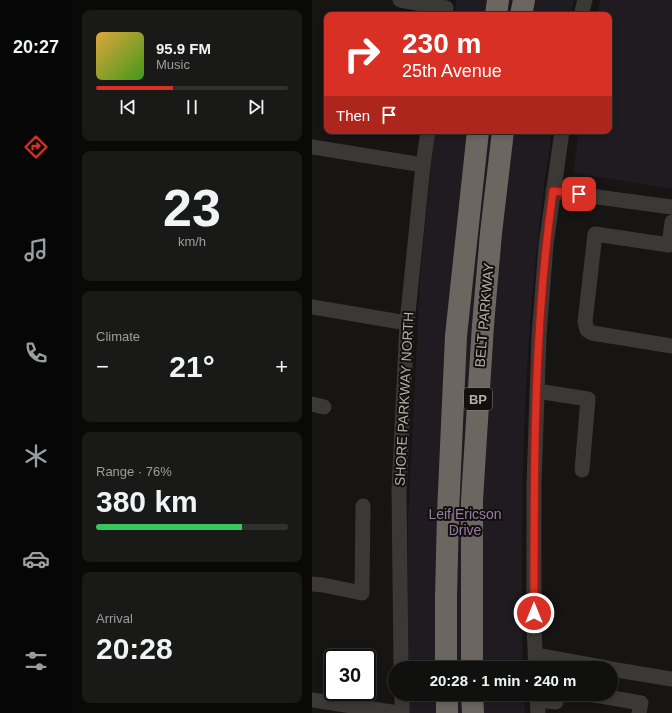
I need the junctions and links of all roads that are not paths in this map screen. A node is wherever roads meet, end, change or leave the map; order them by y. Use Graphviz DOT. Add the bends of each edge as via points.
graph roads {
  1 [pos="400,0"];
  2 [pos="498,0"];
  3 [pos="524,0"];
  4 [pos="585,0"];
  5 [pos="447,8"];
  6 [pos="496,12"];
  7 [pos="522,12"];
  8 [pos="583,12"];
  9 [pos="428,134"];
  10 [pos="478,134"];
  11 [pos="503,134"];
  12 [pos="562,134"];
  13 [pos="312,147"];
  14 [pos="423,165"];
  15 [pos="553,191"];
  16 [pos="672,208"];
  17 [pos="672,222"];
  18 [pos="312,307"];
  19 [pos="407,323"];
  20 [pos="672,346"];
  21 [pos="538,391"];
  22 [pos="582,470"];
  23 [pos="363,506"];
  24 [pos="312,584"];
  25 [pos="401,661"];
  26 [pos="446,661"];
  27 [pos="472,661"];
  28 [pos="535,661"];
  29 [pos="618,670"];
  30 [pos="672,679"];
  31 [pos="618,698"];
  32 [pos="312,700"];
  33 [pos="402,701"];
  34 [pos="447,701"];
  35 [pos="472,701"];
  36 [pos="537,702"];
  37 [pos="560,703"];
  38 [pos="398,713"];
  39 [pos="402,713"];
  40 [pos="447,713"];
  41 [pos="473,713"];
  42 [pos="639,713"];
  1 -- 5 [label="street"];
  2 -- 6 [label="highway"];
  3 -- 7 [label="highway"];
  4 -- 8 [label="street"];
  9 -- 14 [label="street, SHORE PARKWAY NORTH"];
  10 -- 26 [label="highway, BELT PARKWAY / BP" via="456,336 448,513"];
  11 -- 27 [label="highway, BELT PARKWAY / BP" via="483,325 472,492"];
  12 -- 15 [label="street"];
  13 -- 14 [label="street"];
  14 -- 19 [label="street, SHORE PARKWAY NORTH"];
  15 -- 16 [label="street"];
  15 -- 21 [label="street" via="546,245"];
  17 -- 20 [label="street" via="669,245 595,234 585,322 587,330 592,332"];
  18 -- 19 [label="street"];
  19 -- 25 [label="street, SHORE PARKWAY NORTH" via="399,490"];
  21 -- 22 [label="street" via="588,399"];
  21 -- 28 [label="street" via="534,484"];
  23 -- 24 [label="street" via="362,593"];
  29 -- 30 [label="street"];
  31 -- 42 [label="street" via="641,702"];
  32 -- 38 [label="street"];
  33 -- 39 [label="street"];
  34 -- 40 [label="highway"];
  35 -- 41 [label="highway"];
  36 -- 37 [label="street"];
}
